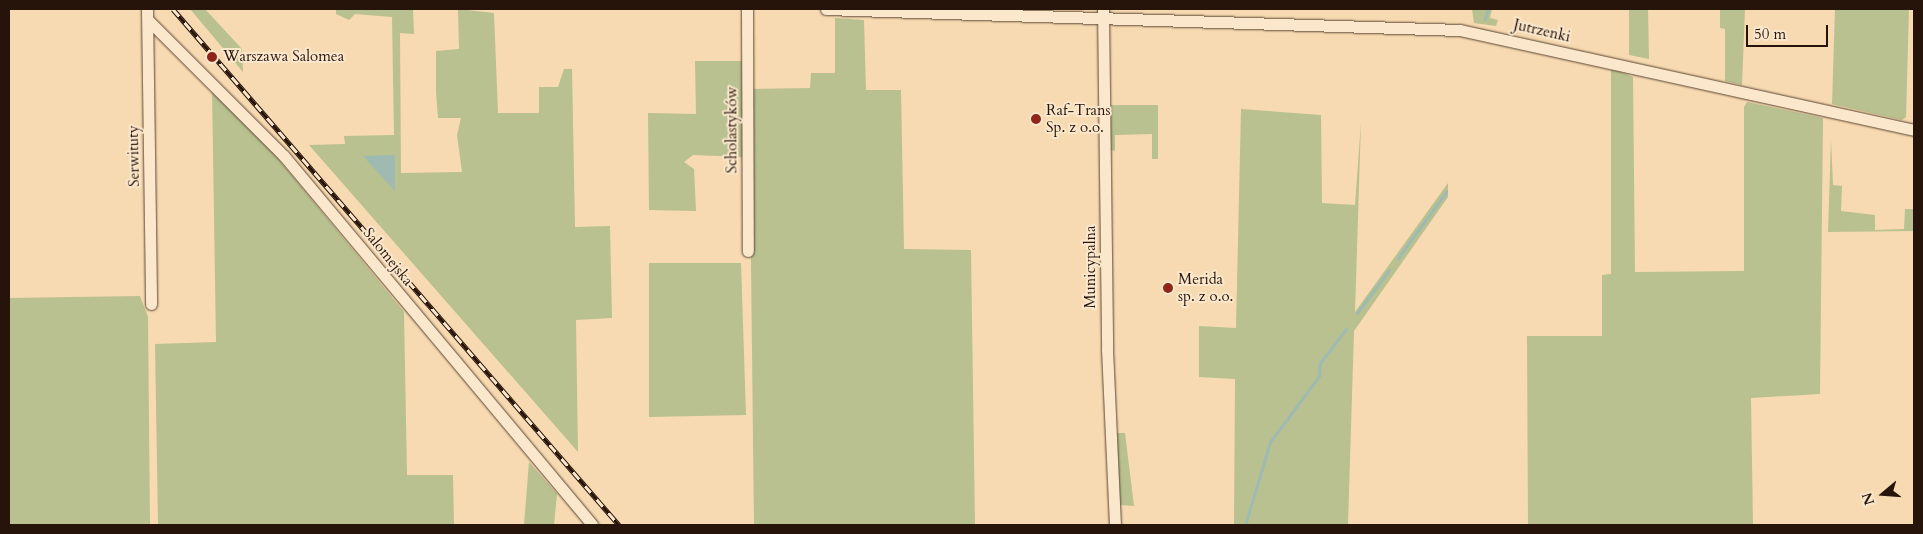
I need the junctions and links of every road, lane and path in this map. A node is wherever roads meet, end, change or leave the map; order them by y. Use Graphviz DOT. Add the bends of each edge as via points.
graph roads {
  1 [pos="747,9"];
  2 [pos="826,9"];
  3 [pos="1103,13"];
  4 [pos="148,14"];
  5 [pos="1914,130"];
  6 [pos="748,251"];
  7 [pos="151,304"];
  8 [pos="592,525"];
  9 [pos="1115,525"];
  1 -- 6 [label="street, Scholastyków"];
  2 -- 3 [label="street, Jutrzenki"];
  3 -- 5 [label="street, Jutrzenki" via="1483,33"];
  3 -- 9 [label="street, Municypalna" via="1107,349"];
  4 -- 7 [label="street, Serwituty"];
  4 -- 8 [label="street, Salomejska" via="284,156"];
}
